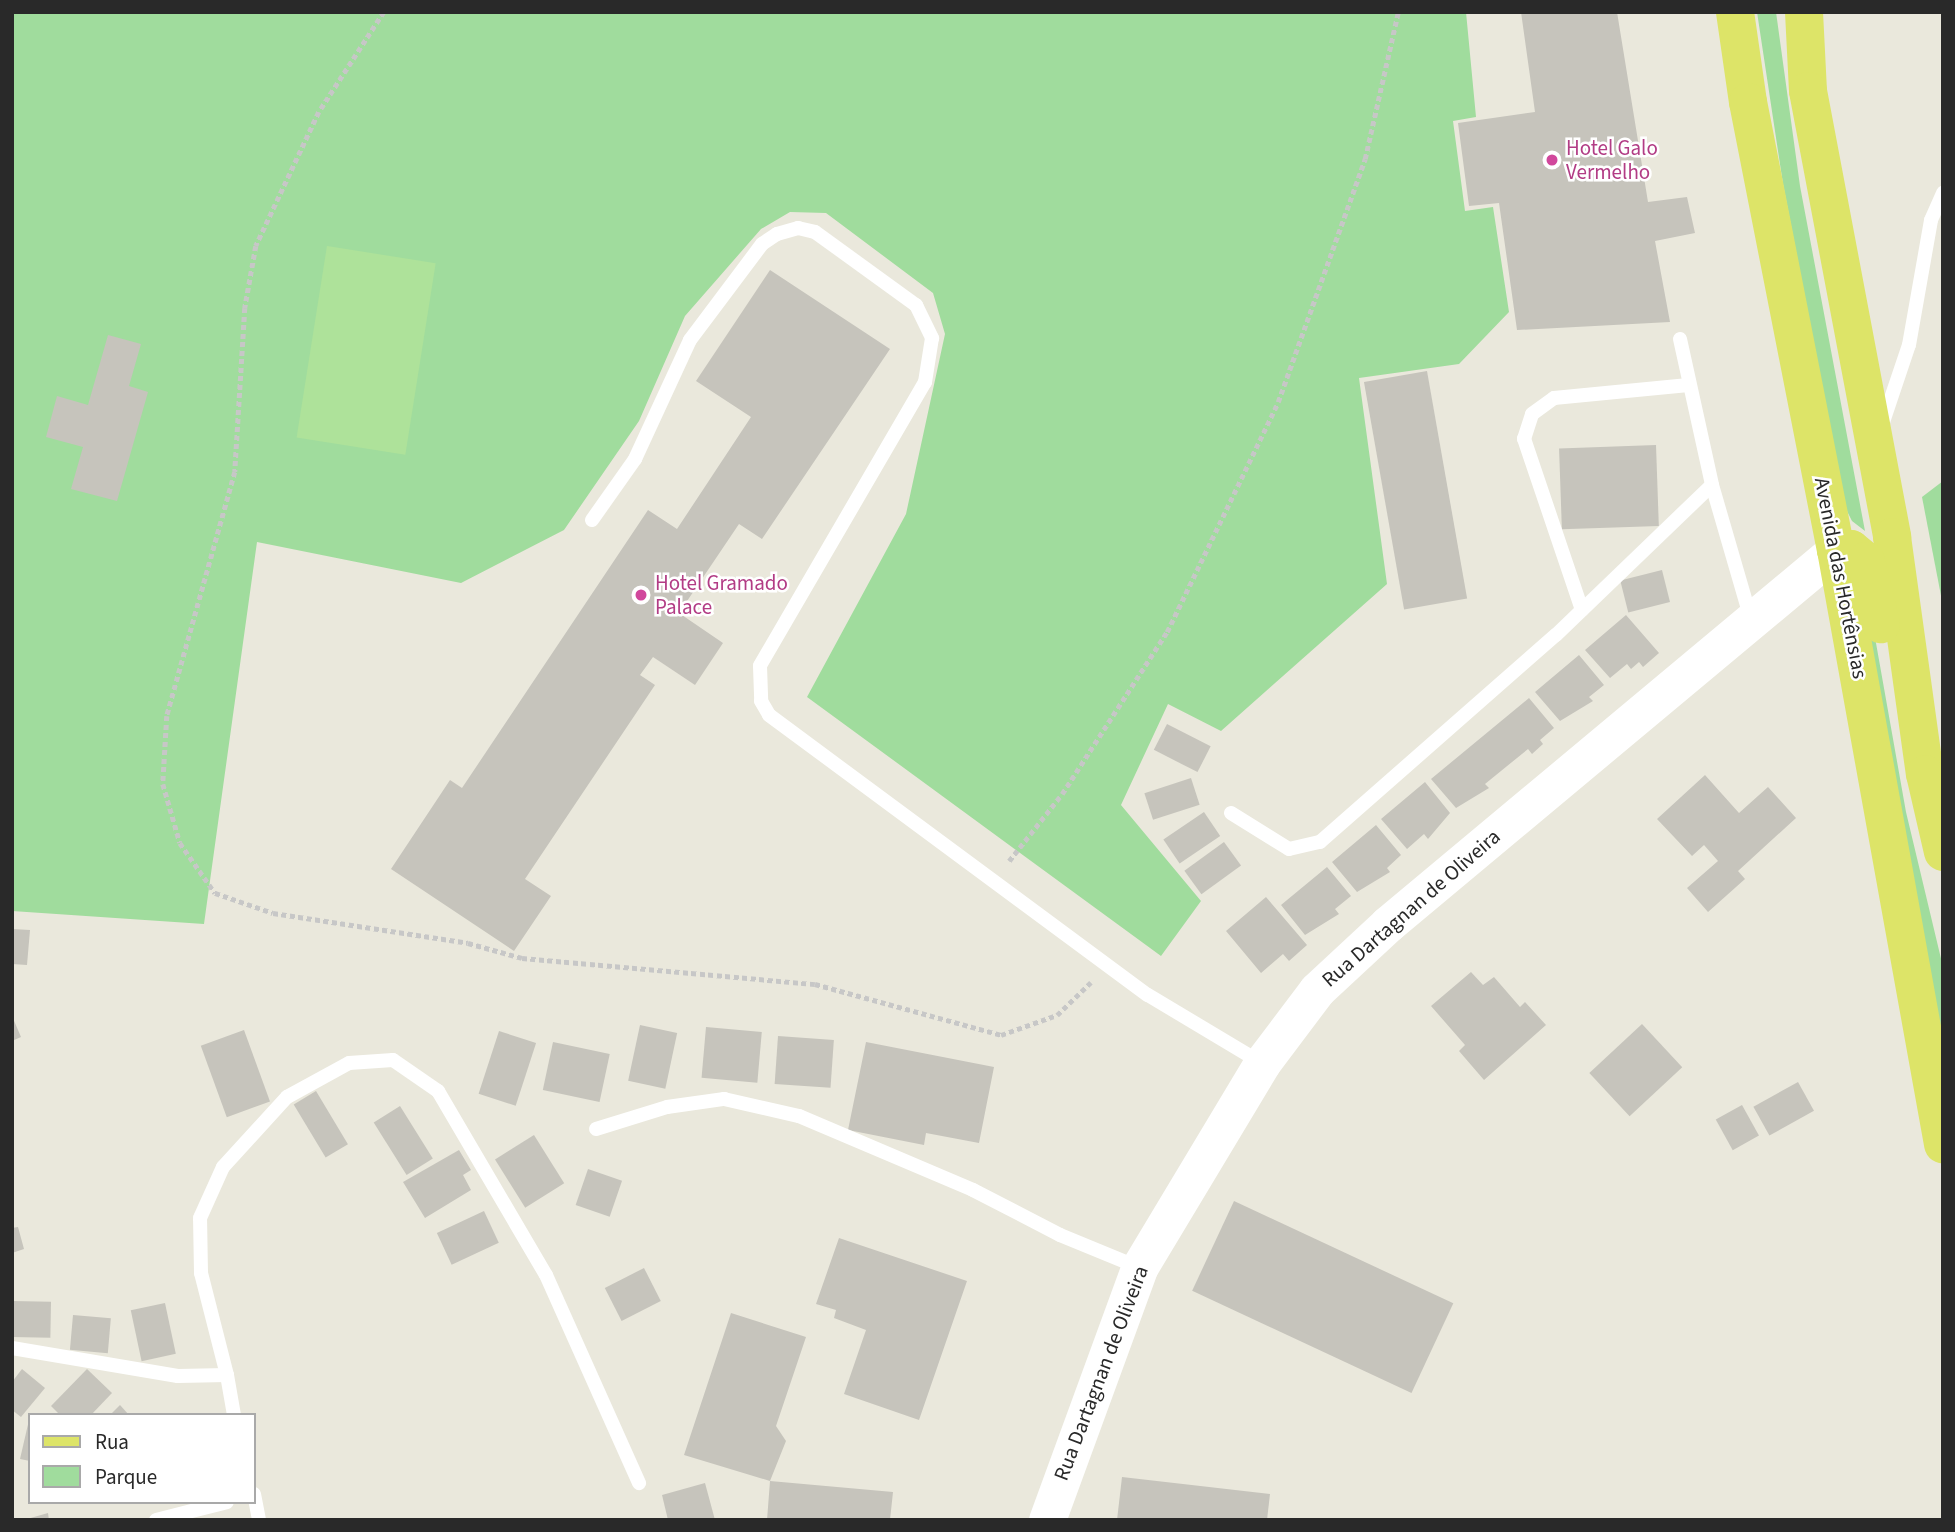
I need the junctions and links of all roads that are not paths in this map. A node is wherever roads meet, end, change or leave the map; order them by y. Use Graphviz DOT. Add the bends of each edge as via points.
graph roads {
  1 [pos="1735,12"];
  2 [pos="1804,12"];
  3 [pos="1943,193"];
  4 [pos="1680,339"];
  5 [pos="1688,385"];
  6 [pos="1875,447"];
  7 [pos="1712,485"];
  8 [pos="592,520"];
  9 [pos="1836,550"];
  10 [pos="1582,610"];
  11 [pos="1752,619"];
  12 [pos="1925,774"];
  13 [pos="1231,813"];
  14 [pos="1943,852"];
  15 [pos="1262,1063"];
  16 [pos="596,1129"];
  17 [pos="1943,1144"];
  18 [pos="1139,1268"];
  19 [pos="12,1348"];
  20 [pos="227,1375"];
  21 [pos="234,1413"];
  22 [pos="639,1483"];
  23 [pos="219,1504"];
  24 [pos="156,1520"];
  25 [pos="1047,1520"];
  1 -- 9 [label="main road, Avenida das Hortênsias" via="1748,102"];
  2 -- 6 [label="main road" via="1808,91"];
  3 -- 6 [label="lane" via="1931,220 1909,345"];
  4 -- 5 [label="lane"];
  5 -- 7 [label="lane"];
  5 -- 10 [label="lane" via="1555,398 1532,414 1524,439"];
  6 -- 12 [label="main road"];
  7 -- 10 [label="lane"];
  7 -- 11 [label="lane"];
  8 -- 15 [label="lane" via="635,459 690,340 762,244 777,234 798,228 815,232 916,305 932,338 925,382 760,666 758,686 769,715 1108,965"];
  9 -- 11 [label="street, Rua Dartagnan de Oliveira"];
  9 -- 12 [label="main road" via="1851,549 1866,561 1897,690"];
  9 -- 17 [label="main road, Avenida das Hortênsias"];
  10 -- 13 [label="lane" via="1320,842 1289,849"];
  11 -- 15 [label="street, Rua Dartagnan de Oliveira" via="1388,925 1317,990"];
  12 -- 14 [label="main road"];
  15 -- 18 [label="street, Rua Dartagnan de Oliveira"];
  16 -- 18 [label="lane" via="667,1107 724,1099 799,1116"];
  18 -- 25 [label="street, Rua Dartagnan de Oliveira"];
  19 -- 20 [label="lane" via="178,1376"];
  20 -- 21 [label="lane"];
  20 -- 22 [label="lane" via="201,1273 200,1218 223,1167 288,1097 349,1063 393,1060 438,1091 546,1275"];
  23 -- 24 [label="lane"];
}
